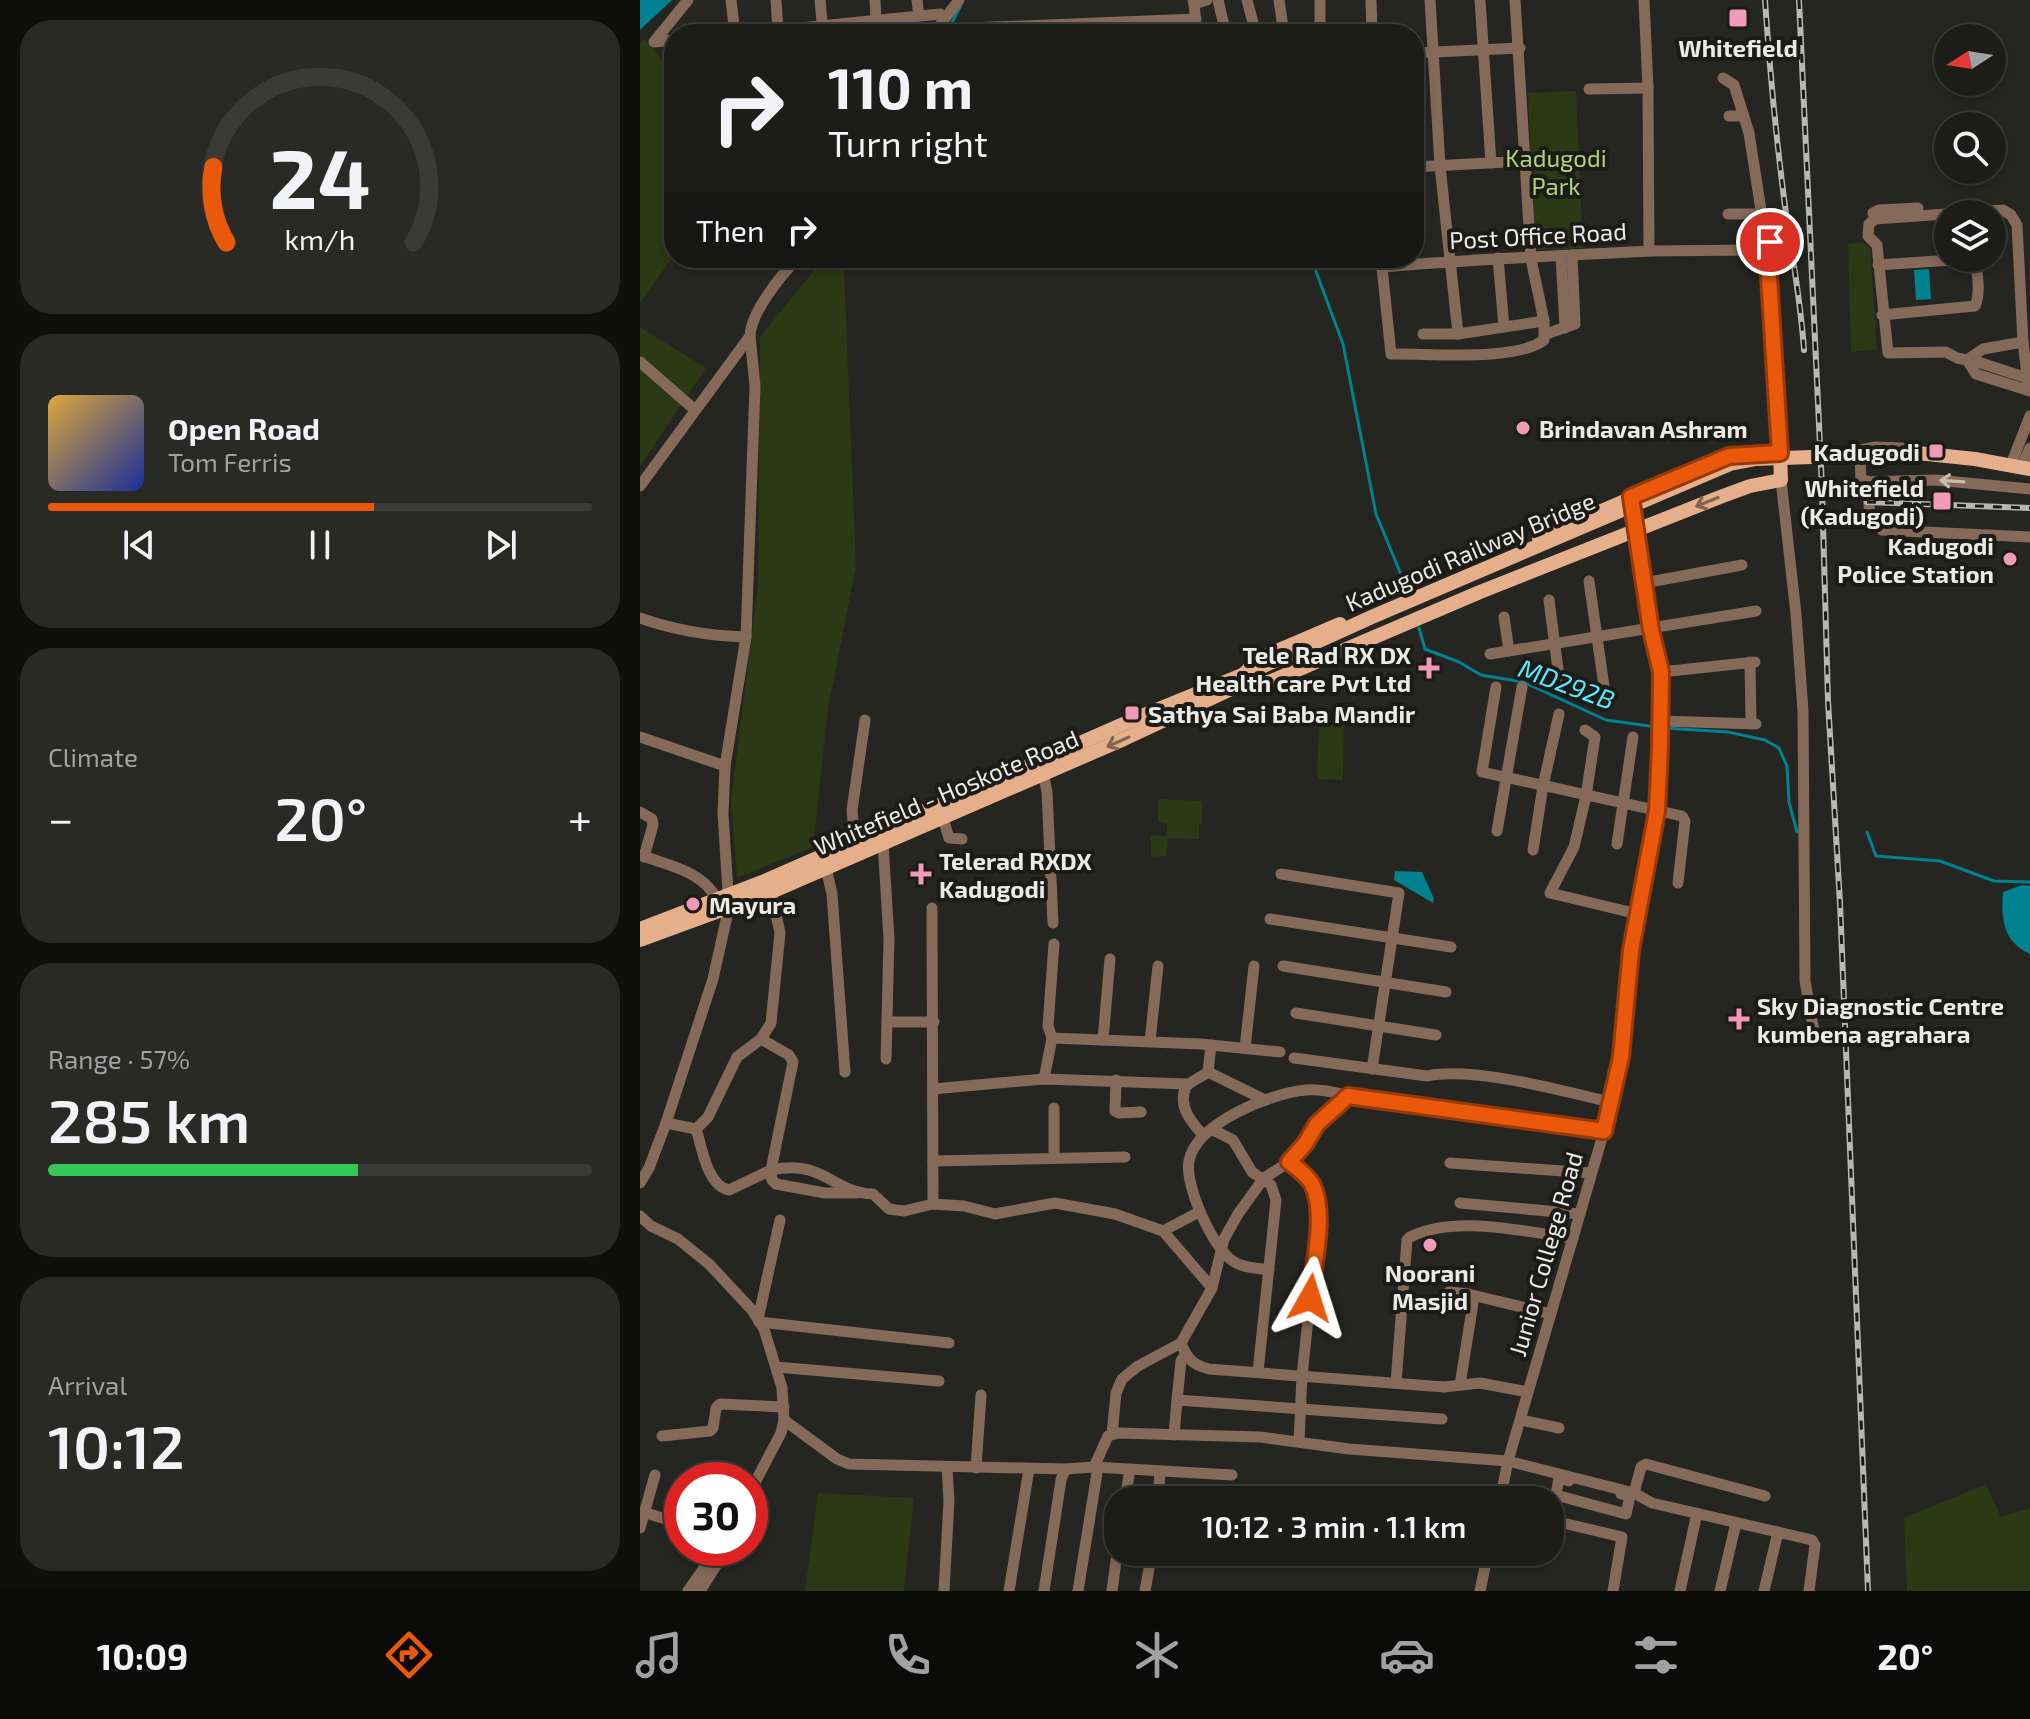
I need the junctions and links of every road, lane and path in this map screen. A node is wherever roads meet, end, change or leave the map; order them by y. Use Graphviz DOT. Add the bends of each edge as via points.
graph roads {
  1 [pos="688,0"];
  2 [pos="731,0"];
  3 [pos="776,0"];
  4 [pos="820,0"];
  5 [pos="875,0"];
  6 [pos="917,0"];
  7 [pos="959,0"];
  8 [pos="1207,0"];
  9 [pos="1218,0"];
  10 [pos="1247,0"];
  11 [pos="1279,0"];
  12 [pos="1320,0"];
  13 [pos="1371,0"];
  14 [pos="1430,0"];
  15 [pos="1480,0"];
  16 [pos="1515,0"];
  17 [pos="1644,0"];
  18 [pos="1193,2"];
  19 [pos="940,14"];
  20 [pos="919,16"];
  21 [pos="1196,19"];
  22 [pos="876,21"];
  23 [pos="669,24"];
  24 [pos="734,24"];
  25 [pos="778,24"];
  26 [pos="822,24"];
  27 [pos="858,24"];
  28 [pos="941,24"];
  29 [pos="1070,24"];
  30 [pos="1196,24"];
  31 [pos="1224,24"];
  32 [pos="1253,24"];
  33 [pos="1283,24"];
  34 [pos="1320,24"];
  35 [pos="1372,24"];
  36 [pos="664,30"];
  37 [pos="664,41"];
  38 [pos="1520,48"];
  39 [pos="1485,50"];
  40 [pos="1424,52"];
  41 [pos="1434,52"];
  42 [pos="1723,78"];
  43 [pos="1648,88"];
  44 [pos="1589,89"];
  45 [pos="1729,116"];
  46 [pos="1743,116"];
  47 [pos="1526,161"];
  48 [pos="1491,163"];
  49 [pos="1440,166"];
  50 [pos="1424,167"];
  51 [pos="1918,208"];
  52 [pos="1728,214"];
  53 [pos="1762,214"];
  54 [pos="1875,219"];
  55 [pos="1649,251"];
  56 [pos="1566,256"];
  57 [pos="1498,258"];
  58 [pos="1531,259"];
  59 [pos="1424,261"];
  60 [pos="1448,261"];
  61 [pos="1768,261"];
  62 [pos="1878,265"];
  63 [pos="787,268"];
  64 [pos="1382,268"];
  65 [pos="1882,315"];
  66 [pos="1544,321"];
  67 [pos="1504,327"];
  68 [pos="1423,334"];
  69 [pos="1458,334"];
  70 [pos="1546,334"];
  71 [pos="750,336"];
  72 [pos="2026,350"];
  73 [pos="1972,361"];
  74 [pos="640,362"];
  75 [pos="2027,378"];
  76 [pos="2030,391"];
  77 [pos="694,409"];
  78 [pos="2030,416"];
  79 [pos="2030,448"];
  80 [pos="1780,453"];
  81 [pos="2025,467"];
  82 [pos="1781,480"];
  83 [pos="1867,481"];
  84 [pos="640,486"];
  85 [pos="2030,489"];
  86 [pos="1631,497"];
  87 [pos="1636,531"];
  88 [pos="2030,537"];
  89 [pos="1742,565"];
  90 [pos="1589,581"];
  91 [pos="1644,583"];
  92 [pos="1549,600"];
  93 [pos="1756,611"];
  94 [pos="1504,617"];
  95 [pos="640,618"];
  96 [pos="1651,630"];
  97 [pos="746,637"];
  98 [pos="1599,637"];
  99 [pos="1555,644"];
  100 [pos="1509,651"];
  101 [pos="1490,654"];
  102 [pos="1661,672"];
  103 [pos="1255,674"];
  104 [pos="1559,677"];
  105 [pos="1496,687"];
  106 [pos="1522,687"];
  107 [pos="1605,693"];
  108 [pos="1559,714"];
  109 [pos="865,720"];
  110 [pos="1661,721"];
  111 [pos="1585,730"];
  112 [pos="640,737"];
  113 [pos="1633,737"];
  114 [pos="725,766"];
  115 [pos="1042,767"];
  116 [pos="1505,778"];
  117 [pos="1543,786"];
  118 [pos="1586,796"];
  119 [pos="1623,804"];
  120 [pos="1657,811"];
  121 [pos="640,812"];
  122 [pos="943,818"];
  123 [pos="1497,831"];
  124 [pos="962,839"];
  125 [pos="855,842"];
  126 [pos="883,843"];
  127 [pos="1617,844"];
  128 [pos="1533,850"];
  129 [pos="642,856"];
  130 [pos="826,868"];
  131 [pos="1281,874"];
  132 [pos="1678,883"];
  133 [pos="771,892"];
  134 [pos="725,901"];
  135 [pos="932,908"];
  136 [pos="1638,914"];
  137 [pos="1270,919"];
  138 [pos="1053,923"];
  139 [pos="640,929"];
  140 [pos="1392,938"];
  141 [pos="640,940"];
  142 [pos="1054,944"];
  143 [pos="1451,947"];
  144 [pos="1110,959"];
  145 [pos="1158,966"];
  146 [pos="1254,966"];
  147 [pos="1283,966"];
  148 [pos="1385,983"];
  149 [pos="1446,992"];
  150 [pos="1296,1013"];
  151 [pos="887,1022"];
  152 [pos="934,1022"];
  153 [pos="1379,1026"];
  154 [pos="1436,1035"];
  155 [pos="1815,1037"];
  156 [pos="1052,1038"];
  157 [pos="761,1039"];
  158 [pos="1103,1040"];
  159 [pos="1150,1041"];
  160 [pos="1211,1045"];
  161 [pos="1245,1048"];
  162 [pos="1280,1052"];
  163 [pos="1294,1058"];
  164 [pos="886,1059"];
  165 [pos="1372,1069"];
  166 [pos="845,1072"];
  167 [pos="1208,1072"];
  168 [pos="1044,1079"];
  169 [pos="1116,1080"];
  170 [pos="1188,1084"];
  171 [pos="933,1089"];
  172 [pos="1348,1096"];
  173 [pos="1265,1100"];
  174 [pos="1610,1102"];
  175 [pos="1054,1108"];
  176 [pos="1141,1112"];
  177 [pos="666,1123"];
  178 [pos="696,1129"];
  179 [pos="1604,1131"];
  180 [pos="1208,1132"];
  181 [pos="1125,1157"];
  182 [pos="1054,1158"];
  183 [pos="933,1161"];
  184 [pos="1289,1162"];
  185 [pos="1450,1163"];
  186 [pos="771,1170"];
  187 [pos="1591,1173"];
  188 [pos="641,1177"];
  189 [pos="1264,1183"];
  190 [pos="857,1193"];
  191 [pos="1460,1203"];
  192 [pos="933,1204"];
  193 [pos="1199,1212"];
  194 [pos="1580,1214"];
  195 [pos="640,1216"];
  196 [pos="780,1220"];
  197 [pos="1163,1231"];
  198 [pos="1573,1238"];
  199 [pos="1221,1248"];
  200 [pos="1269,1270"];
  201 [pos="1212,1288"];
  202 [pos="1449,1292"];
  203 [pos="1474,1297"];
  204 [pos="1551,1314"];
  205 [pos="759,1320"];
  206 [pos="949,1343"];
  207 [pos="1183,1348"];
  208 [pos="776,1367"];
  209 [pos="1258,1372"];
  210 [pos="1302,1376"];
  211 [pos="939,1381"];
  212 [pos="1396,1383"];
  213 [pos="1460,1385"];
  214 [pos="1528,1392"];
  215 [pos="981,1395"];
  216 [pos="1177,1400"];
  217 [pos="784,1407"];
  218 [pos="1300,1409"];
  219 [pos="1442,1419"];
  220 [pos="784,1420"];
  221 [pos="1521,1420"];
  222 [pos="1559,1428"];
  223 [pos="1112,1434"];
  224 [pos="1174,1435"];
  225 [pos="662,1436"];
  226 [pos="1299,1442"];
  227 [pos="1508,1461"];
  228 [pos="764,1462"];
  229 [pos="947,1467"];
  230 [pos="1096,1467"];
  231 [pos="976,1468"];
  232 [pos="1029,1469"];
  233 [pos="1065,1469"];
  234 [pos="1130,1469"];
  235 [pos="1160,1472"];
  236 [pos="655,1475"];
  237 [pos="1232,1475"];
  238 [pos="1127,1486"];
  239 [pos="1159,1486"];
  240 [pos="1503,1486"];
  241 [pos="1634,1493"];
  242 [pos="1556,1495"];
  243 [pos="1765,1496"];
  244 [pos="646,1513"];
  245 [pos="1697,1513"];
  246 [pos="664,1518"];
  247 [pos="1736,1523"];
  248 [pos="1564,1525"];
  249 [pos="640,1528"];
  250 [pos="1778,1532"];
  251 [pos="707,1566"];
  252 [pos="716,1566"];
  253 [pos="1115,1566"];
  254 [pos="1149,1566"];
  255 [pos="1487,1582"];
  256 [pos="688,1591"];
  257 [pos="700,1591"];
  258 [pos="944,1591"];
  259 [pos="1009,1591"];
  260 [pos="1044,1591"];
  261 [pos="1078,1591"];
  262 [pos="1112,1591"];
  263 [pos="1145,1591"];
  264 [pos="1480,1591"];
  265 [pos="1613,1591"];
  266 [pos="1680,1591"];
  267 [pos="1720,1591"];
  268 [pos="1764,1591"];
  269 [pos="1809,1591"];
  1 -- 23 [label="street"];
  2 -- 24 [label="street"];
  3 -- 25 [label="street"];
  4 -- 26 [label="street"];
  5 -- 22 [label="street"];
  6 -- 20 [label="street"];
  7 -- 28 [label="street"];
  8 -- 18 [label="street"];
  9 -- 31 [label="street"];
  10 -- 32 [label="street"];
  11 -- 33 [label="street"];
  12 -- 34 [label="street"];
  13 -- 35 [label="street"];
  14 -- 41 [label="street"];
  15 -- 39 [label="street"];
  16 -- 38 [label="street"];
  17 -- 43 [label="street"];
  18 -- 21 [label="street"];
  19 -- 20 [label="street"];
  20 -- 22 [label="street"];
  21 -- 29 [label="street"];
  21 -- 30 [label="street"];
  22 -- 27 [label="street"];
  36 -- 37 [label="street" via="654,42"];
  38 -- 39 [label="street"];
  38 -- 47 [label="street"];
  39 -- 41 [label="street"];
  39 -- 48 [label="street"];
  40 -- 41 [label="street"];
  41 -- 49 [label="street"];
  42 -- 46 [label="street" via="1734,85"];
  43 -- 44 [label="street"];
  43 -- 55 [label="street"];
  45 -- 46 [label="street"];
  46 -- 53 [label="street"];
  47 -- 48 [label="street"];
  47 -- 58 [label="street"];
  48 -- 49 [label="street"];
  49 -- 50 [label="street"];
  49 -- 60 [label="street"];
  51 -- 54 [label="street" via="1879,210 1873,213"];
  52 -- 53 [label="street"];
  53 -- 61 [label="street" via="1770,242"];
  54 -- 62 [label="street" via="1867,232 1877,245"];
  54 -- 72 [label="street" via="2008,212 2017,225"];
  55 -- 56 [label="street, Post Office Road"];
  55 -- 61 [label="street, Post Office Road" via="1753,250"];
  56 -- 58 [label="street, Post Office Road"];
  56 -- 70 [label="street" via="1565,328"];
  57 -- 58 [label="street, Post Office Road"];
  57 -- 60 [label="street, Post Office Road"];
  57 -- 67 [label="street"];
  58 -- 66 [label="street"];
  59 -- 60 [label="street, Post Office Road"];
  60 -- 69 [label="street"];
  61 -- 80 [label="street"];
  62 -- 65 [label="street"];
  62 -- 65 [label="street" via="1967,259 1976,268 1975,306"];
  63 -- 71 [label="street" via="750,325"];
  64 -- 70 [label="street" via="1391,354 1475,355 1528,348"];
  65 -- 73 [label="street" via="1888,353 1946,352"];
  66 -- 67 [label="street"];
  66 -- 70 [label="street"];
  67 -- 69 [label="street"];
  68 -- 69 [label="street"];
  71 -- 77 [label="street"];
  71 -- 97 [label="street" via="755,386"];
  72 -- 73 [label="street" via="1983,349"];
  72 -- 75 [label="street"];
  73 -- 75 [label="street"];
  73 -- 76 [label="street" via="1976,374"];
  74 -- 77 [label="street"];
  75 -- 76 [label="street"];
  77 -- 84 [label="street"];
  78 -- 81 [label="street"];
  79 -- 81 [label="street"];
  80 -- 82 [label="main road"];
  80 -- 86 [label="main road" via="1729,456"];
  81 -- 83 [label="street" via="1936,449 1876,447 1860,450 1861,482"];
  81 -- 103 [label="main road, Kadugodi Railway Bridge, bridge" via="1901,453 1730,464 1402,604"];
  82 -- 87 [label="main road, one-way" via="1750,486"];
  82 -- 155 [label="street" via="1803,711 1805,981"];
  85 -- 83 [label="street, one-way" via="1936,480"];
  83 -- 88 [label="street" via="1870,518 1882,530"];
  86 -- 87 [label="street, Junior College Road"];
  86 -- 103 [label="main road" via="1260,658"];
  87 -- 91 [label="street, Junior College Road"];
  87 -- 103 [label="main road" via="1269,682"];
  89 -- 91 [label="street"];
  90 -- 98 [label="street"];
  91 -- 96 [label="street, Junior College Road"];
  92 -- 99 [label="street"];
  93 -- 96 [label="street"];
  94 -- 100 [label="street"];
  95 -- 97 [label="street" via="675,630"];
  96 -- 98 [label="street"];
  96 -- 102 [label="street, Junior College Road"];
  97 -- 114 [label="street"];
  98 -- 99 [label="street"];
  98 -- 107 [label="street"];
  99 -- 100 [label="street"];
  99 -- 104 [label="street"];
  100 -- 101 [label="street"];
  102 -- 110 [label="street, Junior College Road"];
  102 -- 110 [label="street" via="1753,662 1754,724"];
  103 -- 115 [label="main road"];
  105 -- 116 [label="street" via="1482,772"];
  106 -- 116 [label="street"];
  108 -- 117 [label="street"];
  109 -- 125 [label="street" via="852,810"];
  110 -- 120 [label="street, Junior College Road"];
  111 -- 118 [label="street" via="1595,737"];
  112 -- 114 [label="street"];
  113 -- 119 [label="street"];
  114 -- 134 [label="street"];
  115 -- 122 [label="main road, Whitefield - Hoskote Road"];
  115 -- 125 [label="main road"];
  115 -- 138 [label="street"];
  116 -- 117 [label="street"];
  116 -- 123 [label="street"];
  117 -- 118 [label="street"];
  117 -- 128 [label="street"];
  118 -- 119 [label="street"];
  118 -- 136 [label="street" via="1574,847 1550,893"];
  119 -- 120 [label="street"];
  119 -- 127 [label="street"];
  120 -- 132 [label="street" via="1685,821"];
  120 -- 136 [label="street, Junior College Road"];
  121 -- 129 [label="street" via="653,825"];
  122 -- 124 [label="street" via="949,838"];
  122 -- 126 [label="main road, Whitefield - Hoskote Road"];
  125 -- 134 [label="main road"];
  126 -- 130 [label="main road, Whitefield - Hoskote Road"];
  126 -- 151 [label="street"];
  129 -- 134 [label="street" via="693,873"];
  130 -- 133 [label="main road, Whitefield - Hoskote Road"];
  130 -- 166 [label="street"];
  131 -- 140 [label="street" via="1399,893"];
  133 -- 134 [label="main road, Whitefield - Hoskote Road"];
  133 -- 157 [label="street" via="780,933 771,1023"];
  134 -- 139 [label="main road"];
  134 -- 141 [label="main road, Whitefield - Hoskote Road"];
  134 -- 177 [label="street" via="713,979"];
  135 -- 152 [label="street"];
  136 -- 174 [label="street, Junior College Road" via="1621,1057"];
  137 -- 140 [label="street"];
  140 -- 143 [label="street"];
  140 -- 148 [label="street"];
  142 -- 156 [label="street" via="1048,1026"];
  144 -- 158 [label="street"];
  145 -- 159 [label="street"];
  146 -- 161 [label="street"];
  147 -- 148 [label="street"];
  148 -- 149 [label="street"];
  148 -- 153 [label="street"];
  150 -- 153 [label="street"];
  151 -- 152 [label="street"];
  151 -- 164 [label="street"];
  152 -- 171 [label="street"];
  153 -- 154 [label="street"];
  153 -- 165 [label="street"];
  156 -- 158 [label="street"];
  156 -- 168 [label="street"];
  157 -- 178 [label="street" via="737,1057 708,1117"];
  157 -- 186 [label="street" via="793,1062"];
  158 -- 159 [label="street"];
  159 -- 160 [label="street"];
  160 -- 161 [label="street"];
  160 -- 167 [label="street"];
  161 -- 162 [label="street"];
  163 -- 165 [label="street"];
  165 -- 174 [label="street" via="1480,1077"];
  167 -- 170 [label="street"];
  167 -- 173 [label="street"];
  168 -- 169 [label="street"];
  168 -- 171 [label="street"];
  169 -- 170 [label="street"];
  169 -- 176 [label="street" via="1115,1111"];
  170 -- 180 [label="street" via="1187,1116"];
  171 -- 183 [label="street"];
  172 -- 173 [label="street" via="1302,1090"];
  172 -- 179 [label="street"];
  172 -- 184 [label="street" via="1317,1124"];
  173 -- 180 [label="street"];
  174 -- 179 [label="street, Junior College Road"];
  175 -- 182 [label="street"];
  177 -- 178 [label="street"];
  177 -- 188 [label="street"];
  178 -- 186 [label="street" via="713,1179 723,1189"];
  179 -- 187 [label="street, Junior College Road"];
  180 -- 189 [label="street" via="1233,1140"];
  180 -- 193 [label="street" via="1189,1161"];
  181 -- 182 [label="street"];
  182 -- 183 [label="street"];
  183 -- 192 [label="street"];
  184 -- 189 [label="street"];
  184 -- 210 [label="street" via="1312,1183 1319,1215"];
  185 -- 187 [label="street"];
  186 -- 190 [label="street" via="808,1167"];
  186 -- 190 [label="street" via="776,1184"];
  187 -- 194 [label="street, Junior College Road"];
  189 -- 199 [label="street" via="1238,1214"];
  189 -- 200 [label="street" via="1276,1200"];
  190 -- 192 [label="street" via="873,1194 889,1209"];
  191 -- 194 [label="street"];
  192 -- 197 [label="street" via="995,1214 1055,1203 1115,1214"];
  193 -- 197 [label="street"];
  193 -- 199 [label="street"];
  194 -- 198 [label="street, Junior College Road"];
  195 -- 205 [label="street" via="709,1264"];
  196 -- 205 [label="street"];
  197 -- 201 [label="street"];
  198 -- 204 [label="street, Junior College Road"];
  198 -- 212 [label="street" via="1467,1225 1410,1237"];
  199 -- 200 [label="street" via="1231,1261"];
  199 -- 201 [label="street"];
  200 -- 209 [label="street"];
  201 -- 207 [label="street"];
  202 -- 203 [label="street"];
  203 -- 204 [label="street"];
  203 -- 213 [label="street"];
  204 -- 214 [label="street, Junior College Road"];
  205 -- 206 [label="street"];
  205 -- 208 [label="street"];
  207 -- 209 [label="street" via="1196,1366"];
  207 -- 216 [label="street"];
  207 -- 223 [label="street" via="1138,1366 1122,1379"];
  208 -- 211 [label="street"];
  208 -- 217 [label="street"];
  209 -- 210 [label="street"];
  210 -- 212 [label="street"];
  210 -- 218 [label="street"];
  212 -- 213 [label="street"];
  213 -- 214 [label="street" via="1480,1383"];
  214 -- 221 [label="street, Junior College Road"];
  215 -- 231 [label="street"];
  216 -- 218 [label="street"];
  216 -- 224 [label="street"];
  217 -- 220 [label="street"];
  217 -- 225 [label="street" via="720,1404 710,1431"];
  218 -- 219 [label="street"];
  218 -- 226 [label="street"];
  220 -- 228 [label="street"];
  220 -- 229 [label="street" via="849,1464"];
  221 -- 222 [label="street"];
  221 -- 227 [label="street, Junior College Road"];
  223 -- 224 [label="street"];
  223 -- 230 [label="street" via="1104,1441"];
  224 -- 226 [label="street"];
  226 -- 227 [label="street"];
  227 -- 240 [label="street, Junior College Road"];
  227 -- 241 [label="street"];
  229 -- 231 [label="street"];
  229 -- 258 [label="street"];
  230 -- 233 [label="street"];
  230 -- 234 [label="street"];
  230 -- 261 [label="street"];
  231 -- 232 [label="street"];
  232 -- 233 [label="street"];
  232 -- 259 [label="street"];
  233 -- 260 [label="street"];
  234 -- 235 [label="street"];
  234 -- 238 [label="street"];
  235 -- 237 [label="street"];
  235 -- 239 [label="street"];
  236 -- 244 [label="street"];
  241 -- 243 [label="street" via="1646,1464"];
  241 -- 245 [label="street" via="1652,1503"];
  242 -- 242 [label="street" via="1559,1478 1630,1496 1626,1514"];
  244 -- 246 [label="street"];
  244 -- 249 [label="street"];
  245 -- 247 [label="street"];
  245 -- 266 [label="street"];
  247 -- 250 [label="street"];
  247 -- 267 [label="street"];
  248 -- 265 [label="street" via="1622,1537"];
  250 -- 268 [label="street"];
  250 -- 269 [label="street" via="1815,1542"];
  251 -- 256 [label="street"];
  252 -- 257 [label="street"];
  253 -- 262 [label="street"];
  254 -- 263 [label="street"];
  255 -- 264 [label="street"];
}
